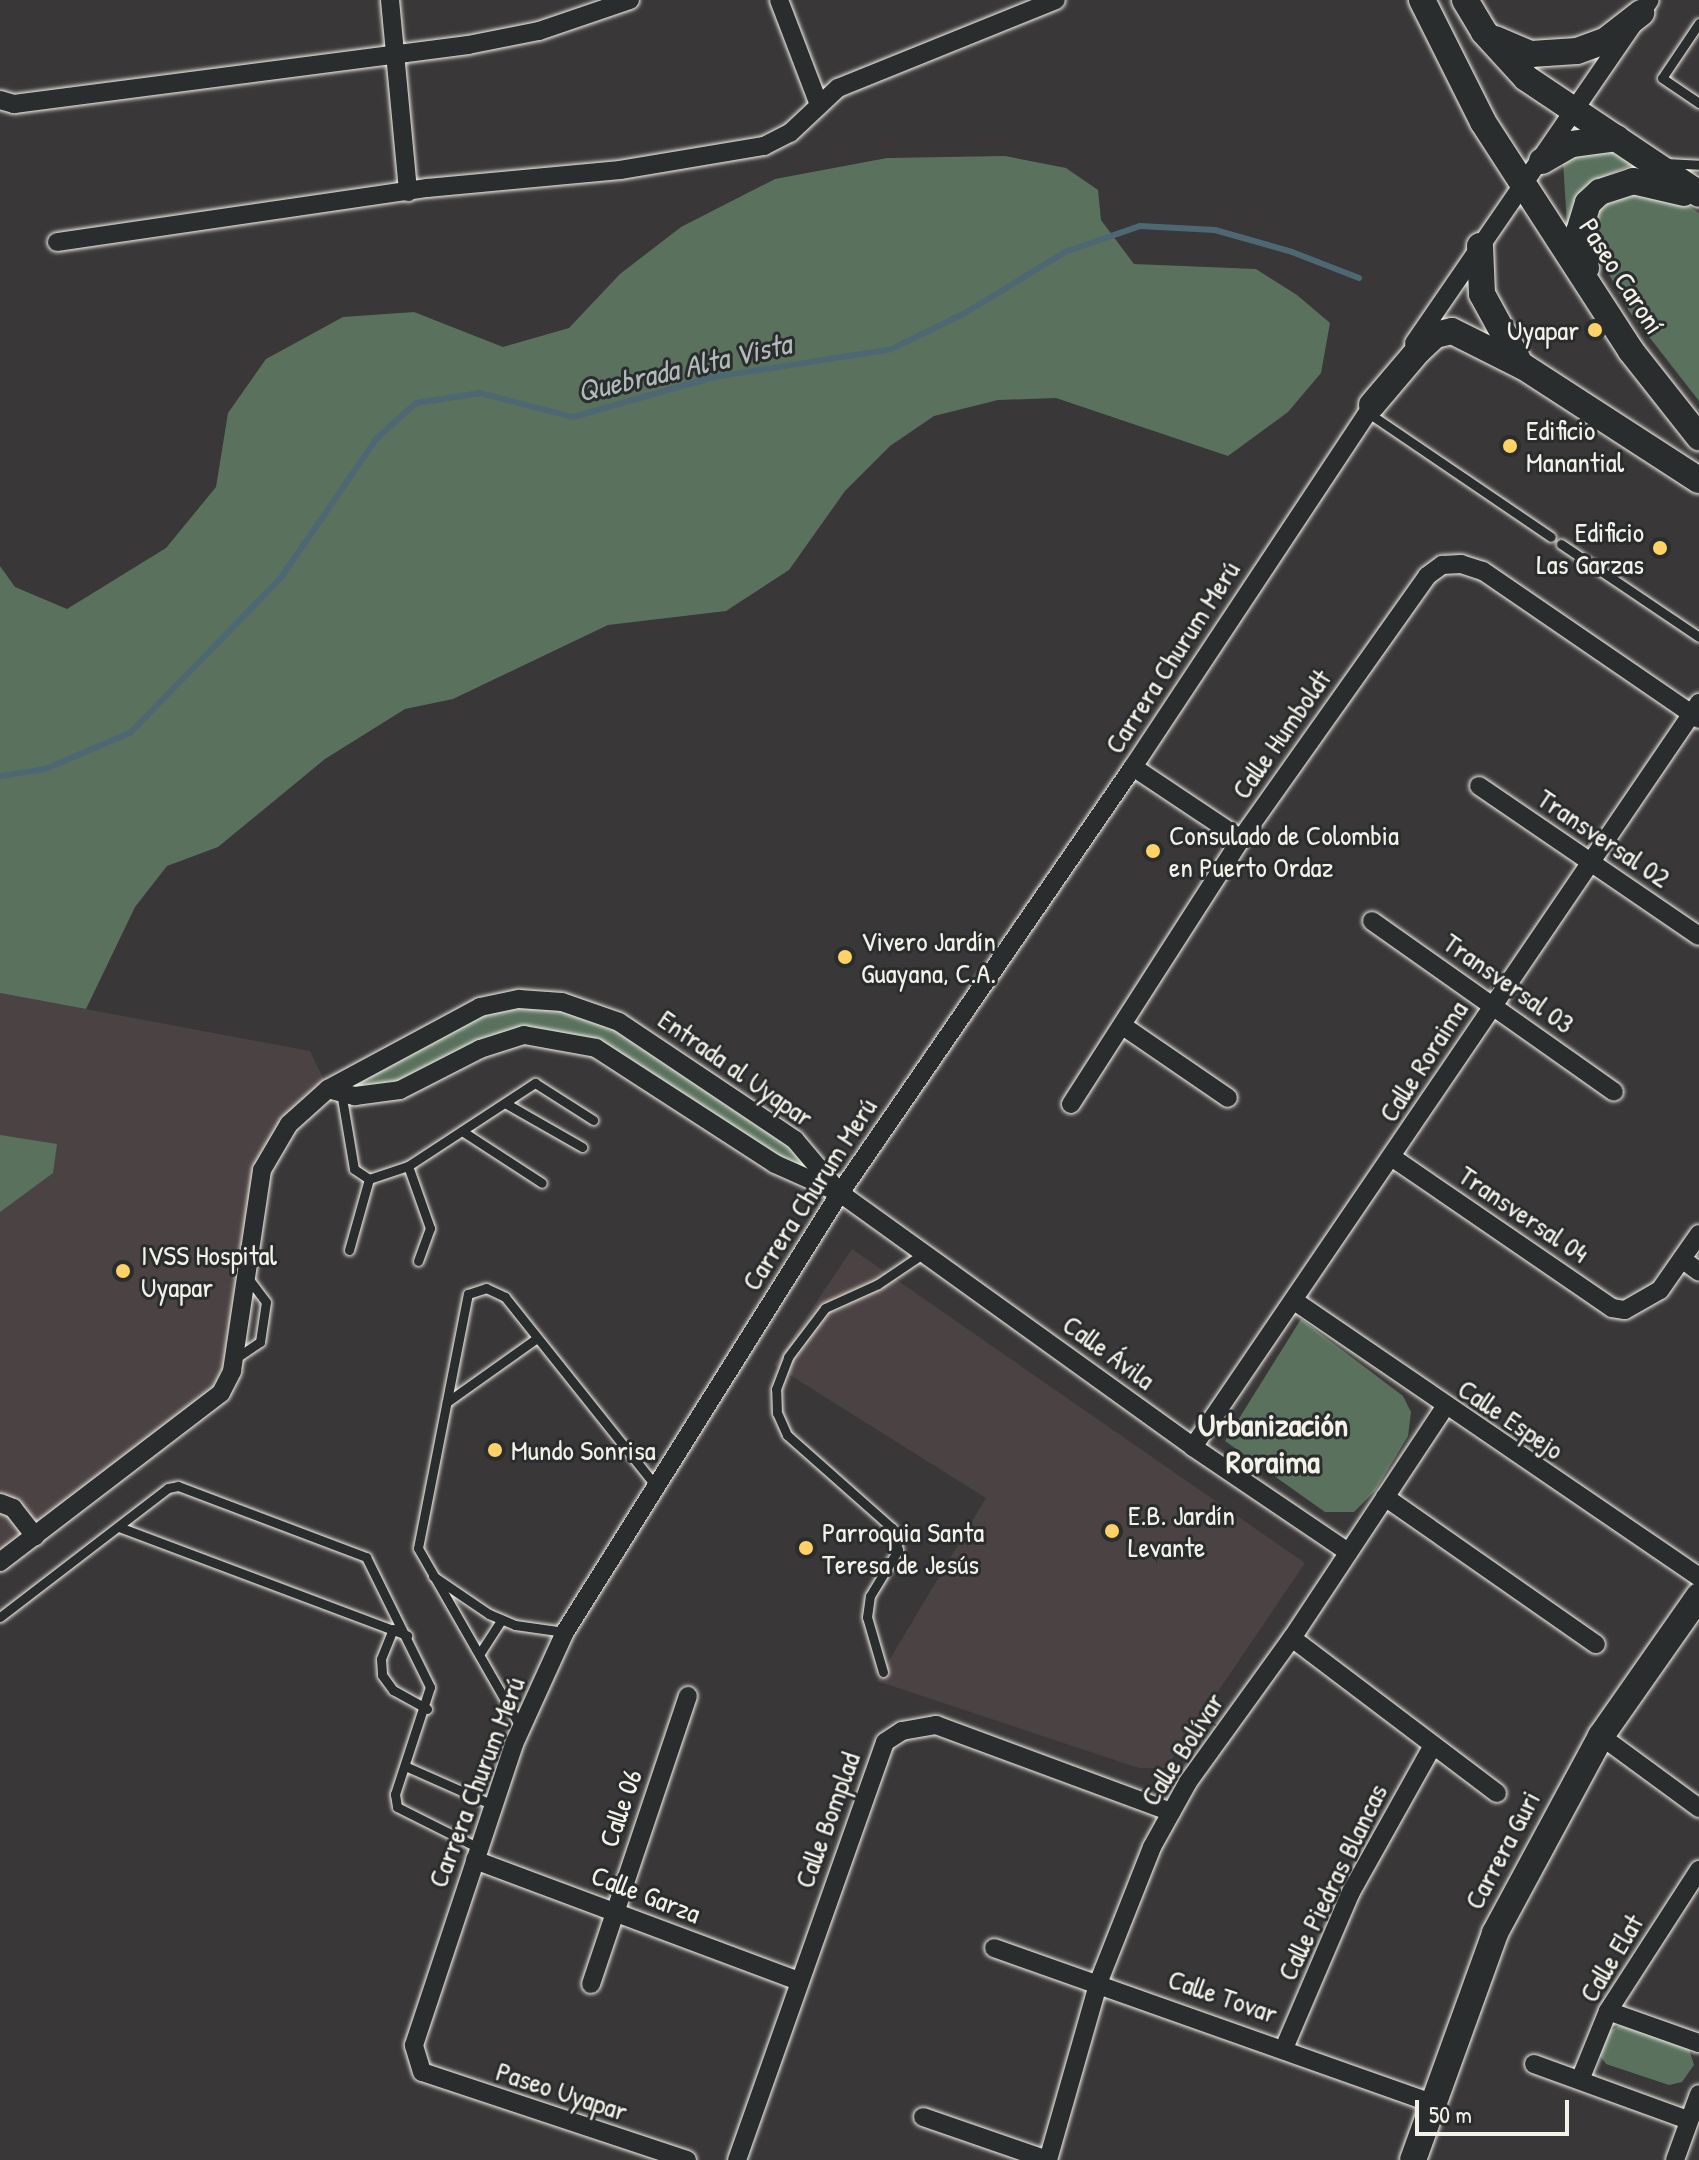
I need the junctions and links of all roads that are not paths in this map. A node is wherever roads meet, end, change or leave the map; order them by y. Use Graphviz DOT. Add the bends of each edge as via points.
graph roads {
  1 [pos="390,0"];
  2 [pos="630,0"];
  3 [pos="779,0"];
  4 [pos="1056,0"];
  5 [pos="1422,0"];
  6 [pos="1465,0"];
  7 [pos="1645,7"];
  8 [pos="1699,23"];
  9 [pos="1484,32"];
  10 [pos="398,53"];
  11 [pos="0,100"];
  12 [pos="818,102"];
  13 [pos="1699,103"];
  14 [pos="1576,110"];
  15 [pos="1617,138"];
  16 [pos="1542,161"];
  17 [pos="1654,162"];
  18 [pos="1699,165"];
  19 [pos="1526,183"];
  20 [pos="408,192"];
  21 [pos="1699,196"];
  22 [pos="57,242"];
  23 [pos="1480,246"];
  24 [pos="1594,293"];
  25 [pos="1524,367"];
  26 [pos="1370,409"];
  27 [pos="1699,437"];
  28 [pos="1699,480"];
  29 [pos="1551,537"];
  30 [pos="1561,544"];
  31 [pos="1699,637"];
  32 [pos="1697,712"];
  33 [pos="1133,767"];
  34 [pos="1479,786"];
  35 [pos="1241,839"];
  36 [pos="1589,862"];
  37 [pos="1372,921"];
  38 [pos="1699,936"];
  39 [pos="1492,1006"];
  40 [pos="1123,1026"];
  41 [pos="334,1091"];
  42 [pos="1614,1092"];
  43 [pos="1228,1098"];
  44 [pos="505,1103"];
  45 [pos="1071,1104"];
  46 [pos="593,1120"];
  47 [pos="462,1131"];
  48 [pos="582,1147"];
  49 [pos="1393,1158"];
  50 [pos="408,1166"];
  51 [pos="369,1179"];
  52 [pos="542,1183"];
  53 [pos="840,1193"];
  54 [pos="1699,1234"];
  55 [pos="349,1250"];
  56 [pos="924,1253"];
  57 [pos="1682,1259"];
  58 [pos="418,1261"];
  59 [pos="1699,1272"];
  60 [pos="1296,1302"];
  61 [pos="537,1338"];
  62 [pos="447,1402"];
  63 [pos="1444,1408"];
  64 [pos="1193,1447"];
  65 [pos="656,1486"];
  66 [pos="1385,1497"];
  67 [pos="0,1503"];
  68 [pos="119,1527"];
  69 [pos="35,1536"];
  70 [pos="1348,1552"];
  71 [pos="0,1562"];
  72 [pos="430,1574"];
  73 [pos="1699,1577"];
  74 [pos="1699,1596"];
  75 [pos="0,1617"];
  76 [pos="502,1619"];
  77 [pos="393,1629"];
  78 [pos="565,1632"];
  79 [pos="407,1635"];
  80 [pos="1292,1638"];
  81 [pos="1596,1644"];
  82 [pos="480,1653"];
  83 [pos="883,1672"];
  84 [pos="688,1696"];
  85 [pos="427,1709"];
  86 [pos="521,1728"];
  87 [pos="1601,1736"];
  88 [pos="1433,1745"];
  89 [pos="405,1766"];
  90 [pos="1497,1793"];
  91 [pos="493,1805"];
  92 [pos="1699,1808"];
  93 [pos="1171,1812"];
  94 [pos="477,1854"];
  95 [pos="1699,1870"];
  96 [pos="614,1912"];
  97 [pos="994,1948"];
  98 [pos="798,1981"];
  99 [pos="1099,1981"];
  100 [pos="591,1984"];
  101 [pos="1608,2011"];
  102 [pos="1699,2043"];
  103 [pos="1285,2046"];
  104 [pos="1534,2064"];
  105 [pos="422,2072"];
  106 [pos="1580,2080"];
  107 [pos="1699,2094"];
  108 [pos="1432,2103"];
  109 [pos="923,2117"];
  110 [pos="1688,2120"];
  111 [pos="687,2160"];
  112 [pos="737,2160"];
  113 [pos="1047,2160"];
  114 [pos="1413,2160"];
  115 [pos="1675,2160"];
  1 -- 10 [label="street"];
  2 -- 10 [label="street" via="539,31"];
  3 -- 12 [label="street"];
  4 -- 12 [label="street" via="891,65"];
  5 -- 19 [label="street, Paseo Caroní" via="1459,81"];
  6 -- 9 [label="street"];
  7 -- 9 [label="street" via="1605,41 1552,54 1522,51"];
  7 -- 14 [label="street"];
  8 -- 13 [label="lane" via="1662,78"];
  9 -- 14 [label="street" via="1526,78"];
  10 -- 11 [label="street" via="14,104"];
  10 -- 20 [label="street"];
  12 -- 20 [label="street" via="797,128 764,146 620,170"];
  14 -- 15 [label="street"];
  14 -- 16 [label="street"];
  15 -- 16 [label="street" via="1572,144"];
  15 -- 17 [label="street"];
  16 -- 19 [label="street"];
  17 -- 18 [label="lane"];
  17 -- 21 [label="street"];
  19 -- 23 [label="street, Carrera Churum Merú"];
  19 -- 24 [label="street, Paseo Caroní"];
  20 -- 22 [label="street"];
  21 -- 24 [label="street" via="1633,181 1600,192 1588,203 1579,232"];
  23 -- 25 [label="street" via="1482,294 1492,320"];
  23 -- 26 [label="street, Carrera Churum Merú"];
  24 -- 27 [label="street, Paseo Caroní"];
  25 -- 26 [label="street" via="1472,338 1444,332 1418,351"];
  25 -- 28 [label="street"];
  26 -- 29 [label="lane"];
  26 -- 33 [label="street, Carrera Churum Merú"];
  30 -- 31 [label="lane"];
  32 -- 35 [label="street, Calle Humboldt" via="1483,571 1442,565 1427,576"];
  32 -- 36 [label="street, Calle Roraima"];
  33 -- 35 [label="street"];
  33 -- 53 [label="street, Carrera Churum Merú"];
  34 -- 36 [label="street, Transversal 02"];
  35 -- 40 [label="street, Calle Humboldt"];
  36 -- 38 [label="street, Transversal 02"];
  36 -- 39 [label="street, Calle Roraima"];
  37 -- 39 [label="street, Transversal 03"];
  39 -- 42 [label="street, Transversal 03"];
  39 -- 49 [label="street, Calle Roraima"];
  40 -- 43 [label="street"];
  40 -- 45 [label="street, Calle Humboldt"];
  41 -- 51 [label="lane" via="354,1169"];
  41 -- 53 [label="street, Entrada al Uyapar" via="374,1097 400,1090 480,1049 524,1035 573,1040 617,1059 775,1164"];
  41 -- 53 [label="street, Entrada al Uyapar" via="480,1007 519,999 562,1002 619,1022 684,1063 795,1140"];
  41 -- 69 [label="street" via="289,1124 267,1154 233,1360 221,1393"];
  44 -- 46 [label="lane" via="538,1083"];
  44 -- 47 [label="lane"];
  44 -- 48 [label="lane"];
  47 -- 50 [label="lane"];
  47 -- 52 [label="lane"];
  49 -- 57 [label="street, Transversal 04" via="1612,1308 1625,1310 1660,1290"];
  49 -- 60 [label="street, Calle Roraima"];
  50 -- 51 [label="lane"];
  50 -- 58 [label="lane" via="430,1228"];
  51 -- 55 [label="lane"];
  53 -- 56 [label="street, Calle Ávila"];
  53 -- 65 [label="street, Carrera Churum Merú"];
  54 -- 57 [label="street"];
  56 -- 64 [label="street, Calle Ávila"];
  56 -- 83 [label="lane" via="878,1284 825,1308 788,1357 776,1389 777,1413 787,1435 892,1528 898,1550 870,1596 867,1617"];
  57 -- 59 [label="street"];
  60 -- 63 [label="street, Calle Espejo"];
  60 -- 64 [label="street, Calle Roraima"];
  61 -- 62 [label="lane"];
  61 -- 62 [label="lane" via="505,1297 486,1288 468,1294"];
  61 -- 65 [label="lane"];
  62 -- 72 [label="lane" via="418,1548"];
  63 -- 66 [label="street, Calle Bolívar"];
  63 -- 73 [label="street, Calle Espejo"];
  64 -- 70 [label="street, Calle Ávila"];
  65 -- 78 [label="street, Carrera Churum Merú"];
  66 -- 70 [label="street, Calle Bolívar"];
  66 -- 81 [label="street"];
  67 -- 69 [label="street" via="13,1508"];
  68 -- 75 [label="lane"];
  68 -- 77 [label="lane"];
  68 -- 79 [label="lane" via="168,1488 193,1489 366,1557"];
  69 -- 71 [label="street"];
  70 -- 80 [label="street, Calle Bolívar"];
  72 -- 76 [label="lane"];
  72 -- 82 [label="lane"];
  74 -- 87 [label="street, Carrera Guri"];
  76 -- 78 [label="lane"];
  76 -- 82 [label="lane"];
  77 -- 79 [label="lane"];
  77 -- 85 [label="lane" via="381,1659 382,1675 393,1690"];
  78 -- 86 [label="street, Carrera Churum Merú"];
  79 -- 85 [label="lane" via="430,1687"];
  80 -- 88 [label="street"];
  80 -- 93 [label="street, Calle Bolívar"];
  82 -- 86 [label="lane"];
  84 -- 96 [label="street, Calle 06"];
  85 -- 89 [label="lane"];
  86 -- 91 [label="street, Carrera Churum Merú"];
  87 -- 92 [label="street"];
  87 -- 108 [label="street, Carrera Guri" via="1495,1933"];
  88 -- 90 [label="street"];
  88 -- 103 [label="street, Calle Piedras Blancas" via="1351,1892"];
  89 -- 91 [label="lane"];
  89 -- 94 [label="lane" via="395,1794 397,1807"];
  91 -- 94 [label="street, Carrera Churum Merú"];
  93 -- 98 [label="street, Calle Bomplad" via="936,1725 902,1731 885,1742"];
  93 -- 99 [label="street, Calle Bolívar"];
  94 -- 96 [label="street, Calle Garza"];
  94 -- 105 [label="street, Carrera Churum Merú" via="414,2045"];
  95 -- 101 [label="street, Calle Elat"];
  96 -- 98 [label="street, Calle Garza"];
  96 -- 100 [label="street, Calle 06"];
  97 -- 99 [label="street, Calle Tovar"];
  98 -- 112 [label="street, Calle Bomplad"];
  99 -- 103 [label="street, Calle Tovar"];
  99 -- 113 [label="street, Calle Bolívar"];
  101 -- 102 [label="street"];
  101 -- 106 [label="street, Calle Elat"];
  103 -- 108 [label="street, Calle Tovar"];
  104 -- 106 [label="street"];
  105 -- 111 [label="street, Paseo Uyapar"];
  106 -- 110 [label="street"];
  107 -- 110 [label="street"];
  108 -- 114 [label="street, Carrera Guri"];
  109 -- 113 [label="street"];
  110 -- 115 [label="street"];
}
